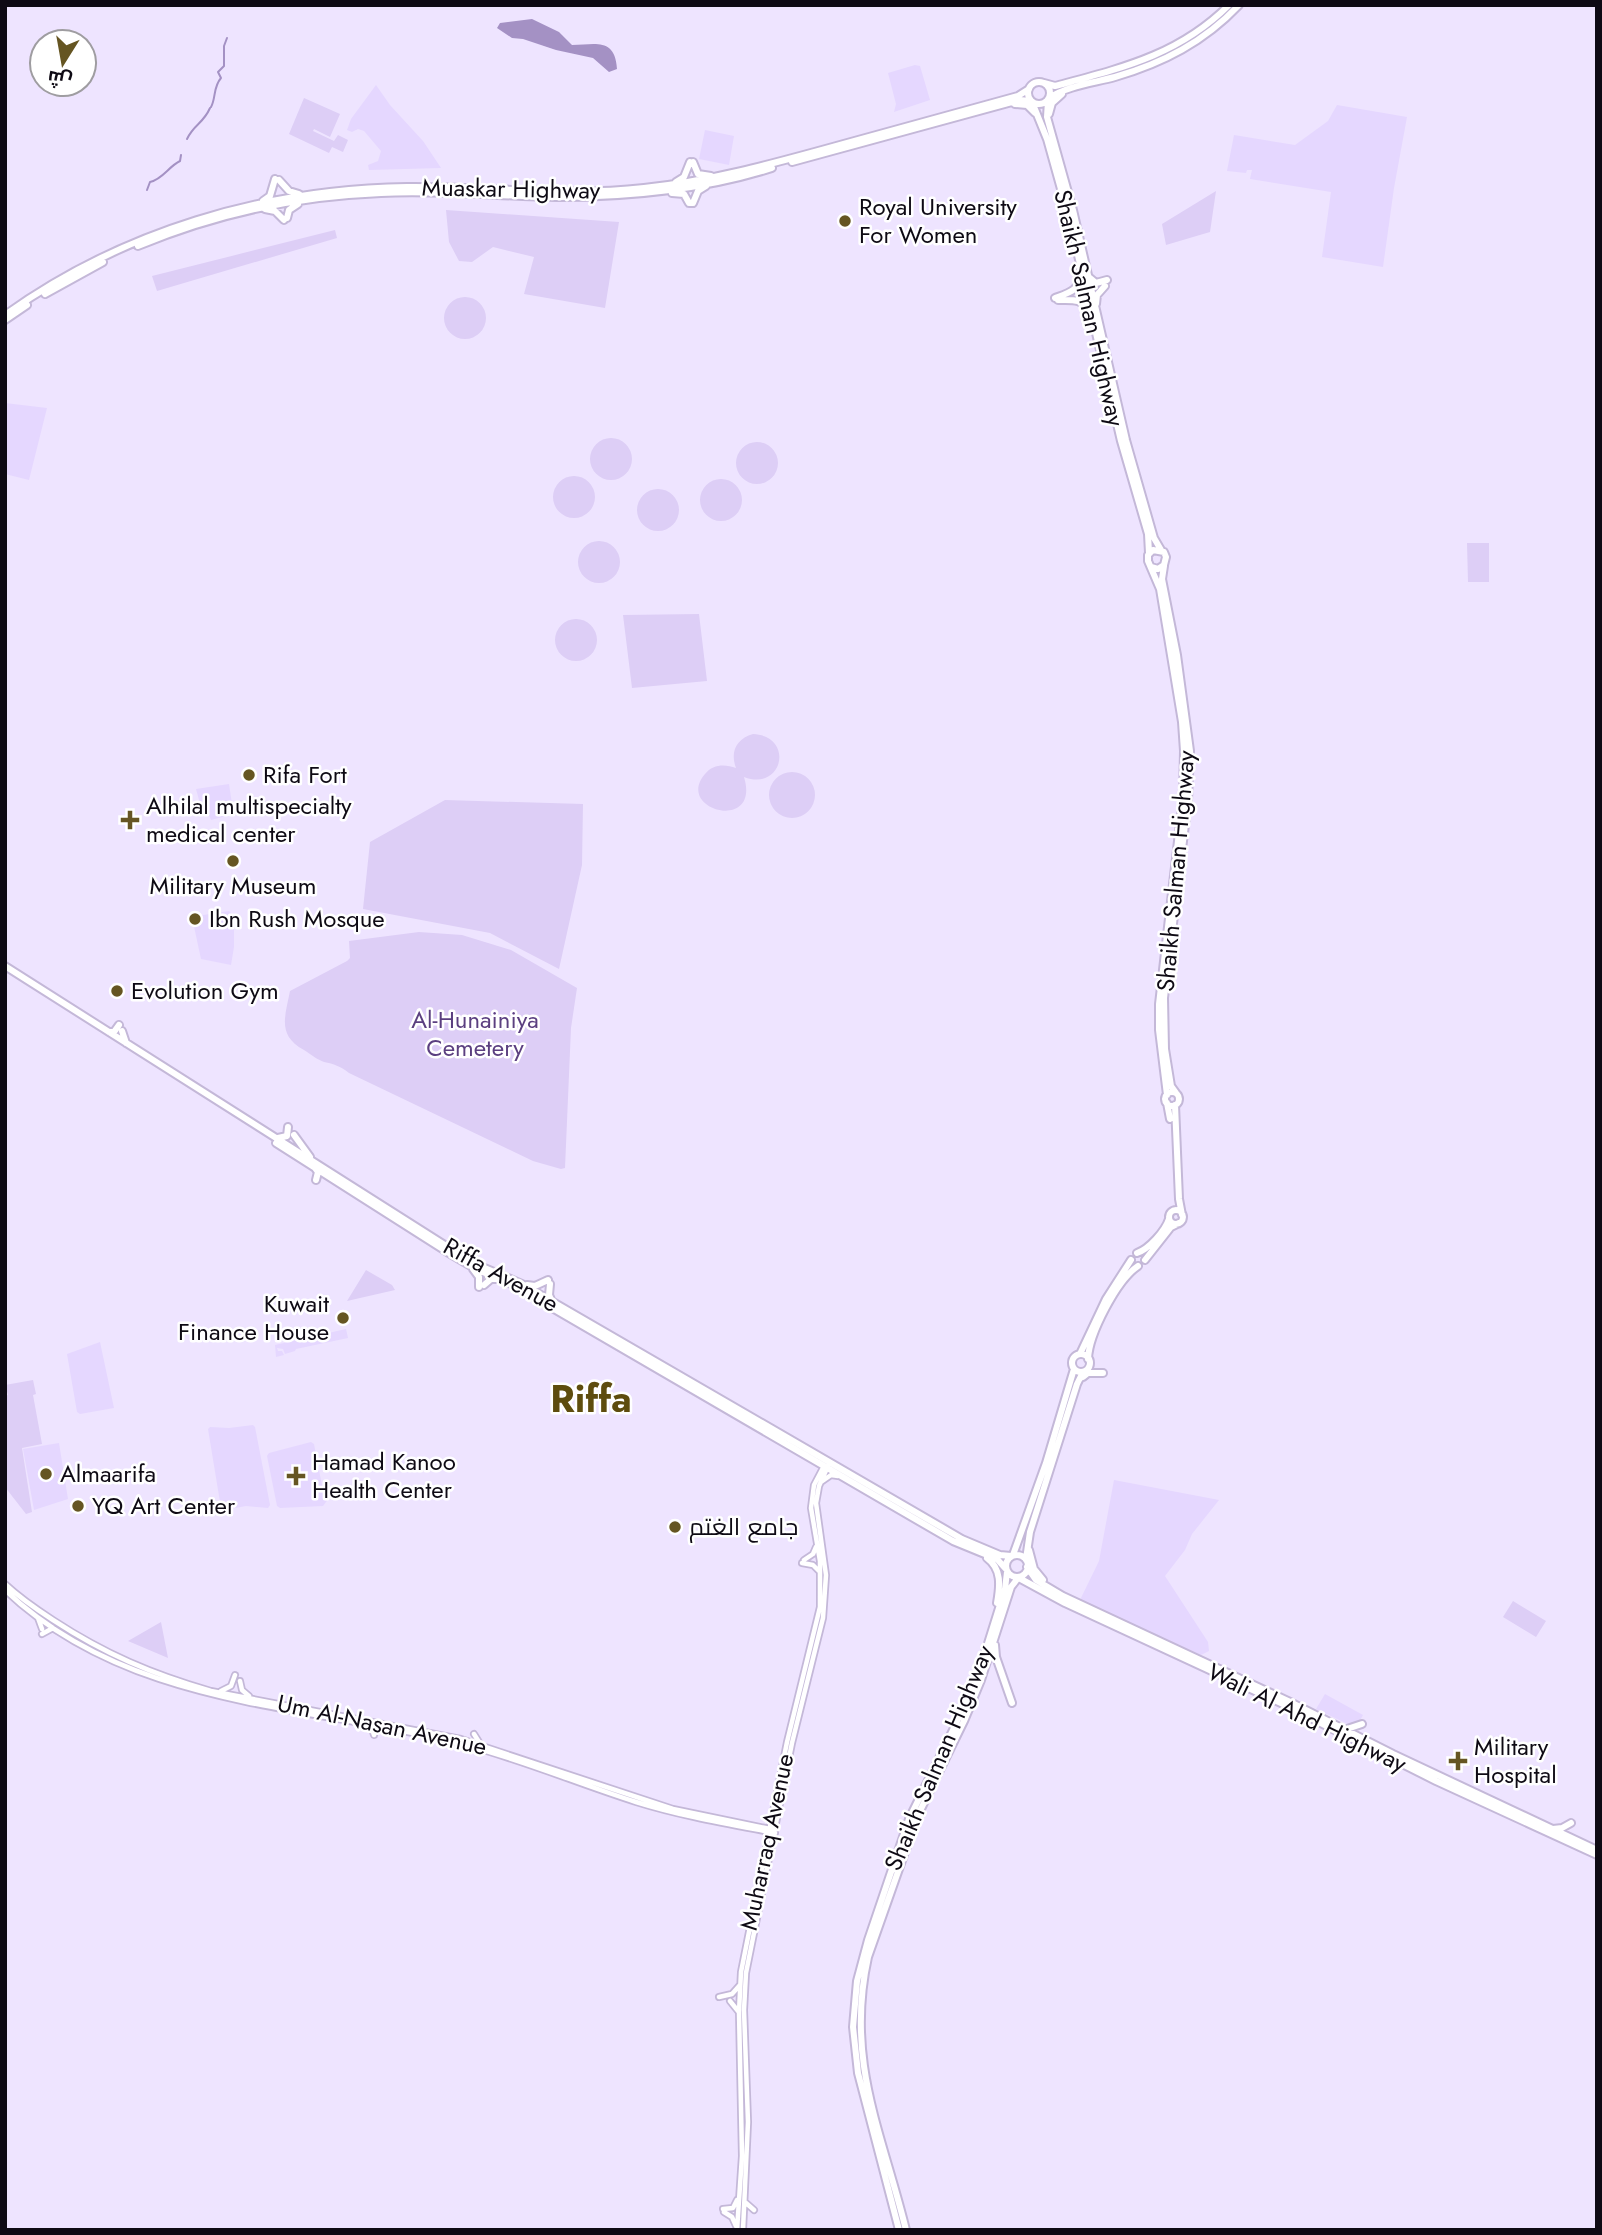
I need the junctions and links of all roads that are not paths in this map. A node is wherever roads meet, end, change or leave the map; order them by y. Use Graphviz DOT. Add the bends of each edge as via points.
graph roads {
  1 [pos="1229,5"];
  2 [pos="1239,5"];
  3 [pos="1044,83"];
  4 [pos="1073,88"];
  5 [pos="1029,89"];
  6 [pos="1048,99"];
  7 [pos="1031,102"];
  8 [pos="1003,105"];
  9 [pos="1045,122"];
  10 [pos="727,175"];
  11 [pos="710,183"];
  12 [pos="660,186"];
  13 [pos="652,192"];
  14 [pos="307,197"];
  15 [pos="254,207"];
  16 [pos="1079,257"];
  17 [pos="1087,274"];
  18 [pos="1096,313"];
  19 [pos="5,318"];
  20 [pos="1093,322"];
  21 [pos="1161,550"];
  22 [pos="1149,555"];
  23 [pos="1164,565"];
  24 [pos="1151,568"];
  25 [pos="1171,657"];
  26 [pos="1179,670"];
  27 [pos="5,968"];
  28 [pos="1159,1004"];
  29 [pos="1152,1024"];
  30 [pos="107,1032"];
  31 [pos="127,1045"];
  32 [pos="1176,1093"];
  33 [pos="1167,1095"];
  34 [pos="1171,1104"];
  35 [pos="288,1127"];
  36 [pos="294,1135"];
  37 [pos="274,1136"];
  38 [pos="314,1164"];
  39 [pos="322,1173"];
  40 [pos="334,1181"];
  41 [pos="364,1193"];
  42 [pos="1174,1210"];
  43 [pos="1182,1215"];
  44 [pos="1169,1219"];
  45 [pos="1179,1223"];
  46 [pos="1137,1252"];
  47 [pos="1131,1260"];
  48 [pos="1144,1260"];
  49 [pos="466,1264"];
  50 [pos="1139,1266"];
  51 [pos="499,1279"];
  52 [pos="522,1284"];
  53 [pos="554,1303"];
  54 [pos="1080,1354"];
  55 [pos="1088,1359"];
  56 [pos="1074,1369"];
  57 [pos="1083,1371"];
  58 [pos="1103,1373"];
  59 [pos="1074,1390"];
  60 [pos="809,1457"];
  61 [pos="827,1465"];
  62 [pos="818,1475"];
  63 [pos="846,1479"];
  64 [pos="821,1483"];
  65 [pos="1030,1532"];
  66 [pos="1021,1539"];
  67 [pos="817,1542"];
  68 [pos="977,1551"];
  69 [pos="993,1552"];
  70 [pos="1012,1555"];
  71 [pos="1027,1563"];
  72 [pos="1006,1570"];
  73 [pos="1019,1578"];
  74 [pos="821,1580"];
  75 [pos="1032,1583"];
  76 [pos="5,1584"];
  77 [pos="5,1590"];
  78 [pos="1055,1591"];
  79 [pos="1007,1600"];
  80 [pos="36,1615"];
  81 [pos="46,1622"];
  82 [pos="993,1626"];
  83 [pos="54,1628"];
  84 [pos="995,1639"];
  85 [pos="91,1644"];
  86 [pos="1206,1665"];
  87 [pos="235,1675"];
  88 [pos="240,1681"];
  89 [pos="1006,1687"];
  90 [pos="1015,1689"];
  91 [pos="211,1691"];
  92 [pos="256,1699"];
  93 [pos="1012,1703"];
  94 [pos="1316,1720"];
  95 [pos="794,1723"];
  96 [pos="364,1725"];
  97 [pos="375,1727"];
  98 [pos="1346,1729"];
  99 [pos="420,1731"];
  100 [pos="374,1735"];
  101 [pos="1359,1736"];
  102 [pos="461,1739"];
  103 [pos="1370,1742"];
  104 [pos="482,1745"];
  105 [pos="774,1813"];
  106 [pos="685,1814"];
  107 [pos="1532,1826"];
  108 [pos="759,1827"];
  109 [pos="752,1829"];
  110 [pos="1552,1829"];
  111 [pos="773,1831"];
  112 [pos="1568,1836"];
  113 [pos="1580,1842"];
  114 [pos="767,1849"];
  115 [pos="1597,1853"];
  116 [pos="743,1986"];
  117 [pos="752,1993"];
  118 [pos="719,1997"];
  119 [pos="730,2001"];
  120 [pos="739,2012"];
  121 [pos="740,2059"];
  122 [pos="746,2063"];
  123 [pos="741,2186"];
  124 [pos="746,2198"];
  125 [pos="743,2226"];
  126 [pos="737,2230"];
  127 [pos="899,2230"];
  128 [pos="906,2230"];
  1 -- 3 [label="main road" via="1193,36 1150,58 1055,86"];
  2 -- 4 [label="main road" via="1209,33 1175,55"];
  3 -- 5 [label="main road" via="1034,83"];
  3 -- 6 [label="main road"];
  4 -- 6 [label="main road"];
  4 -- 9 [label="main road" via="1052,103"];
  5 -- 7 [label="main road"];
  5 -- 10 [label="main road, Muaskar Highway" via="1018,96"];
  6 -- 7 [label="main road" via="1041,104"];
  6 -- 9 [label="main road, Shaikh Salman Highway"];
  7 -- 8 [label="main road, Muaskar Highway"];
  7 -- 9 [label="main road, Shaikh Salman Highway"];
  8 -- 9 [label="main road" via="1027,105"];
  8 -- 11 [label="main road, Muaskar Highway"];
  9 -- 16 [label="main road, Shaikh Salman Highway"];
  9 -- 17 [label="main road, Shaikh Salman Highway"];
  10 -- 12 [label="main road, Muaskar Highway"];
  10 -- 12 [label="main road" via="701,175 692,162 683,178"];
  11 -- 13 [label="main road, Muaskar Highway"];
  11 -- 13 [label="main road" via="691,203 681,193"];
  12 -- 14 [label="main road, Muaskar Highway" via="587,192 408,187"];
  13 -- 14 [label="main road, Muaskar Highway" via="565,197 383,193"];
  14 -- 15 [label="main road, Muaskar Highway"];
  14 -- 15 [label="main road" via="292,207 286,219 272,210"];
  14 -- 15 [label="main road" via="277,180 270,196"];
  15 -- 19 [label="main road, Muaskar Highway" via="131,249"];
  15 -- 19 [label="main road, Muaskar Highway" via="211,215 150,236 86,266"];
  16 -- 20 [label="main road, Shaikh Salman Highway"];
  16 -- 20 [label="main road" via="1078,285 1057,299 1082,303"];
  17 -- 18 [label="main road, Shaikh Salman Highway"];
  17 -- 18 [label="main road" via="1096,283 1106,283 1096,297"];
  18 -- 21 [label="main road, Shaikh Salman Highway" via="1126,440"];
  20 -- 22 [label="main road, Shaikh Salman Highway" via="1148,534"];
  21 -- 22 [label="main road"];
  21 -- 23 [label="main road" via="1166,557"];
  22 -- 24 [label="main road"];
  23 -- 24 [label="main road"];
  23 -- 26 [label="main road, Shaikh Salman Highway" via="1162,579"];
  24 -- 25 [label="main road, Shaikh Salman Highway" via="1160,589"];
  25 -- 26 [label="main road" via="1175,656"];
  25 -- 28 [label="main road, Shaikh Salman Highway" via="1184,768"];
  26 -- 32 [label="main road, Shaikh Salman Highway" via="1191,770 1164,998 1166,1049"];
  27 -- 30 [label="main road, Riffa Avenue"];
  27 -- 38 [label="main road, Riffa Avenue"];
  28 -- 29 [label="main road"];
  28 -- 33 [label="main road, Shaikh Salman Highway"];
  30 -- 31 [label="main road, Riffa Avenue"];
  30 -- 31 [label="main road" via="120,1028"];
  31 -- 37 [label="main road, Riffa Avenue"];
  32 -- 33 [label="main road"];
  32 -- 34 [label="main road, Shaikh Salman Highway" via="1179,1100"];
  33 -- 34 [label="main road, Shaikh Salman Highway"];
  34 -- 42 [label="main road"];
  34 -- 43 [label="main road"];
  35 -- 37 [label="main road" via="286,1137"];
  36 -- 38 [label="main road"];
  37 -- 38 [label="main road, Riffa Avenue"];
  38 -- 39 [label="main road, Riffa Avenue"];
  38 -- 40 [label="main road" via="318,1181"];
  38 -- 41 [label="main road, Riffa Avenue"];
  39 -- 40 [label="main road, Riffa Avenue"];
  39 -- 41 [label="main road"];
  40 -- 49 [label="main road, Riffa Avenue"];
  41 -- 52 [label="main road, Riffa Avenue" via="473,1263"];
  42 -- 43 [label="main road"];
  42 -- 44 [label="main road"];
  43 -- 45 [label="main road"];
  44 -- 45 [label="main road"];
  44 -- 46 [label="main road" via="1144,1250"];
  45 -- 48 [label="main road"];
  46 -- 47 [label="main road"];
  46 -- 48 [label="main road"];
  47 -- 50 [label="main road"];
  47 -- 54 [label="main road"];
  48 -- 50 [label="main road"];
  49 -- 51 [label="main road, Riffa Avenue"];
  49 -- 51 [label="main road" via="478,1274 481,1286"];
  50 -- 55 [label="main road" via="1123,1280 1112,1299"];
  51 -- 60 [label="main road, Riffa Avenue"];
  52 -- 53 [label="main road, Riffa Avenue"];
  52 -- 53 [label="main road" via="549,1282"];
  53 -- 61 [label="main road, Riffa Avenue"];
  54 -- 55 [label="main road"];
  54 -- 56 [label="main road" via="1073,1359"];
  55 -- 57 [label="main road"];
  56 -- 57 [label="main road"];
  56 -- 66 [label="main road"];
  57 -- 59 [label="main road"];
  58 -- 59 [label="main road" via="1086,1374"];
  59 -- 65 [label="main road"];
  60 -- 61 [label="main road, Riffa Avenue"];
  60 -- 62 [label="main road" via="817,1465"];
  61 -- 62 [label="main road, Muharraq Avenue"];
  61 -- 63 [label="main road, Riffa Avenue"];
  61 -- 64 [label="main road, Muharraq Avenue"];
  61 -- 69 [label="main road, Riffa Avenue"];
  62 -- 67 [label="main road, Muharraq Avenue" via="811,1508"];
  63 -- 64 [label="main road" via="831,1475"];
  63 -- 68 [label="main road, Riffa Avenue"];
  64 -- 95 [label="main road, Muharraq Avenue" via="816,1509 826,1596"];
  65 -- 71 [label="main road"];
  65 -- 78 [label="main road" via="1034,1569"];
  66 -- 69 [label="main road" via="1008,1552"];
  66 -- 70 [label="main road"];
  67 -- 74 [label="main road, Muharraq Avenue"];
  67 -- 74 [label="main road" via="815,1553 803,1562 817,1567"];
  68 -- 72 [label="main road, Riffa Avenue" via="997,1559"];
  68 -- 82 [label="main road" via="992,1562 999,1575"];
  69 -- 70 [label="main road, Riffa Avenue"];
  70 -- 71 [label="main road" via="1020,1554"];
  70 -- 72 [label="main road"];
  71 -- 73 [label="main road"];
  71 -- 78 [label="main road, Wali Al Ahd Highway" via="1036,1580"];
  72 -- 73 [label="main road"];
  72 -- 82 [label="main road, Shaikh Salman Highway" via="1006,1586"];
  73 -- 75 [label="main road, Wali Al Ahd Highway"];
  73 -- 79 [label="main road, Shaikh Salman Highway"];
  74 -- 95 [label="main road, Muharraq Avenue" via="817,1626"];
  75 -- 79 [label="main road" via="1015,1585"];
  75 -- 86 [label="main road, Wali Al Ahd Highway" via="1065,1603"];
  76 -- 85 [label="main road, Um Al-Nasan Avenue"];
  77 -- 80 [label="main road, Um Al-Nasan Avenue"];
  78 -- 86 [label="main road, Wali Al Ahd Highway"];
  79 -- 84 [label="main road, Shaikh Salman Highway"];
  80 -- 81 [label="main road, Um Al-Nasan Avenue"];
  80 -- 83 [label="main road" via="42,1631"];
  81 -- 83 [label="main road, Um Al-Nasan Avenue"];
  81 -- 85 [label="main road"];
  82 -- 127 [label="main road, Shaikh Salman Highway" via="964,1706 909,1819 857,1981 853,2027 858,2073"];
  83 -- 96 [label="main road, Um Al-Nasan Avenue" via="112,1661 180,1687"];
  84 -- 89 [label="main road"];
  84 -- 128 [label="main road, Shaikh Salman Highway" via="973,1701 916,1821 864,1976 859,2027 864,2078"];
  85 -- 91 [label="main road, Um Al-Nasan Avenue" via="156,1674"];
  86 -- 94 [label="main road, Wali Al Ahd Highway"];
  86 -- 98 [label="main road, Wali Al Ahd Highway"];
  87 -- 91 [label="main road" via="226,1690"];
  88 -- 92 [label="main road" via="245,1694"];
  89 -- 90 [label="main road"];
  89 -- 93 [label="main road"];
  91 -- 92 [label="main road, Um Al-Nasan Avenue"];
  92 -- 99 [label="main road, Um Al-Nasan Avenue"];
  94 -- 101 [label="main road"];
  94 -- 107 [label="main road, Wali Al Ahd Highway"];
  95 -- 105 [label="main road, Muharraq Avenue"];
  95 -- 111 [label="main road, Muharraq Avenue"];
  96 -- 97 [label="main road, Um Al-Nasan Avenue"];
  96 -- 100 [label="main road"];
  97 -- 99 [label="main road"];
  97 -- 106 [label="main road, Um Al-Nasan Avenue" via="471,1746"];
  98 -- 101 [label="main road, Wali Al Ahd Highway"];
  98 -- 103 [label="main road" via="1363,1726"];
  99 -- 102 [label="main road, Um Al-Nasan Avenue"];
  101 -- 103 [label="main road, Wali Al Ahd Highway"];
  102 -- 104 [label="main road, Um Al-Nasan Avenue"];
  102 -- 104 [label="main road" via="473,1735"];
  103 -- 110 [label="main road, Wali Al Ahd Highway"];
  104 -- 106 [label="main road, Um Al-Nasan Avenue"];
  105 -- 108 [label="main road" via="768,1825"];
  105 -- 111 [label="main road, Muharraq Avenue"];
  106 -- 108 [label="main road, Um Al-Nasan Avenue"];
  106 -- 109 [label="main road, Um Al-Nasan Avenue"];
  107 -- 112 [label="main road"];
  107 -- 115 [label="main road, Wali Al Ahd Highway"];
  108 -- 111 [label="main road, Um Al-Nasan Avenue"];
  109 -- 111 [label="main road, Um Al-Nasan Avenue"];
  109 -- 114 [label="main road" via="764,1835"];
  110 -- 112 [label="main road, Wali Al Ahd Highway"];
  110 -- 113 [label="main road" via="1572,1825"];
  111 -- 114 [label="main road, Muharraq Avenue"];
  111 -- 116 [label="main road, Muharraq Avenue"];
  112 -- 113 [label="main road, Wali Al Ahd Highway"];
  113 -- 115 [label="main road, Wali Al Ahd Highway"];
  114 -- 116 [label="main road, Muharraq Avenue" via="746,1946"];
  116 -- 117 [label="main road"];
  116 -- 118 [label="main road"];
  116 -- 120 [label="main road, Muharraq Avenue"];
  116 -- 122 [label="main road, Muharraq Avenue"];
  119 -- 120 [label="main road"];
  120 -- 121 [label="main road, Muharraq Avenue"];
  121 -- 122 [label="main road"];
  121 -- 123 [label="main road, Muharraq Avenue"];
  122 -- 124 [label="main road, Muharraq Avenue"];
  123 -- 126 [label="main road, Muharraq Avenue"];
  123 -- 126 [label="main road" via="734,2206 724,2211"];
  124 -- 125 [label="main road, Muharraq Avenue"];
  124 -- 125 [label="main road" via="752,2211"];
}
